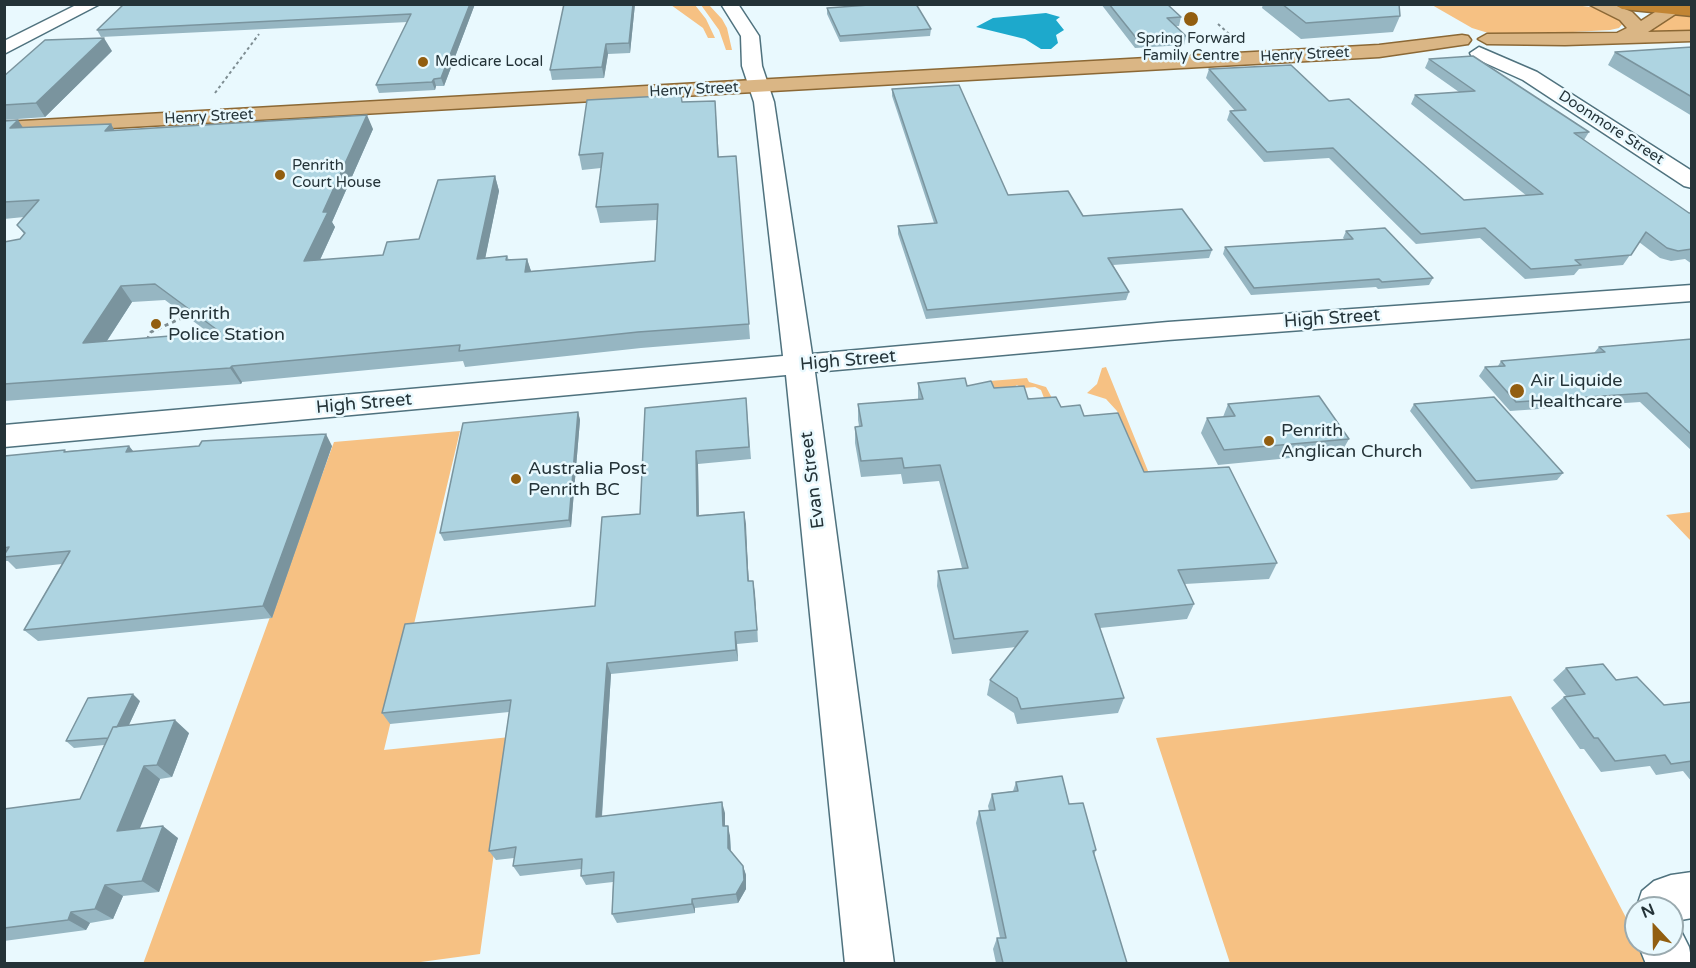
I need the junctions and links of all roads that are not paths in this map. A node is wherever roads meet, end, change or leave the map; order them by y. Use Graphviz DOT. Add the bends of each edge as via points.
graph roads {
  1 [pos="92,4"];
  2 [pos="729,4"];
  3 [pos="1596,4"];
  4 [pos="1622,4"];
  5 [pos="1692,5"];
  6 [pos="1672,9"];
  7 [pos="1692,11"];
  8 [pos="1639,30"];
  9 [pos="1692,36"];
  10 [pos="1602,38"];
  11 [pos="1565,40"];
  12 [pos="1481,48"];
  13 [pos="4,49"];
  14 [pos="1506,50"];
  15 [pos="1383,51"];
  16 [pos="1530,76"];
  17 [pos="759,86"];
  18 [pos="4,128"];
  19 [pos="1692,181"];
  20 [pos="1692,293"];
  21 [pos="799,365"];
  22 [pos="4,436"];
  23 [pos="870,963"];
  1 -- 13 [label="street"];
  2 -- 17 [label="street, Evan Street" via="750,36 752,66"];
  3 -- 8 [label="main road" via="1626,16"];
  4 -- 6 [label="highway"];
  5 -- 6 [label="main road"];
  6 -- 7 [label="highway"];
  6 -- 8 [label="main road"];
  8 -- 10 [label="main road"];
  9 -- 10 [label="main road"];
  10 -- 11 [label="main road, Henry Street"];
  11 -- 12 [label="main road, Henry Street"];
  11 -- 14 [label="main road, Henry Street"];
  12 -- 14 [label="main road" via="1499,42"];
  12 -- 15 [label="main road, Henry Street"];
  12 -- 15 [label="main road, Henry Street" via="1463,46 1462,40"];
  12 -- 16 [label="street, Doonmore Street"];
  14 -- 16 [label="street, Doonmore Street"];
  15 -- 17 [label="main road, Henry Street"];
  16 -- 19 [label="street, Doonmore Street"];
  17 -- 18 [label="main road, Henry Street"];
  17 -- 21 [label="street, Evan Street" via="765,102"];
  20 -- 21 [label="street, High Street" via="1168,331"];
  21 -- 22 [label="street, High Street"];
  21 -- 23 [label="street, Evan Street"];
}
